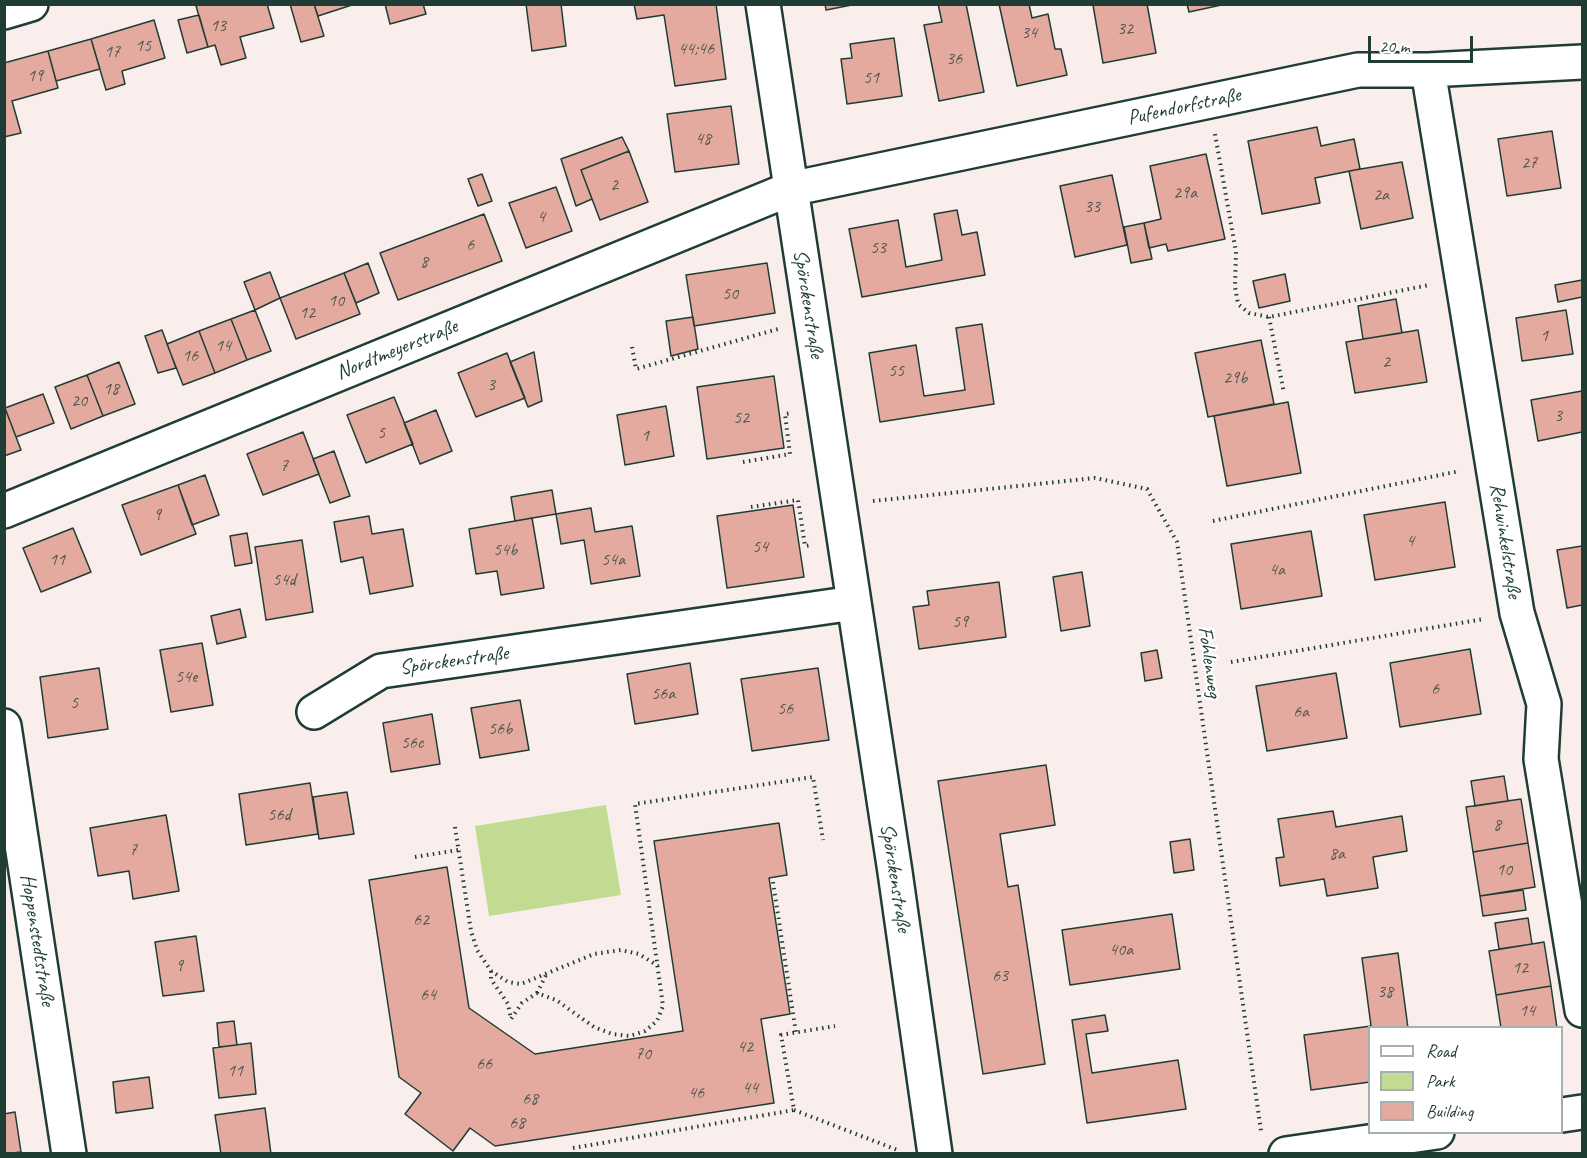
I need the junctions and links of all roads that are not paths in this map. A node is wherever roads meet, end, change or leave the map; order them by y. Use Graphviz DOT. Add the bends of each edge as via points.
graph roads {
  1 [pos="31,4"];
  2 [pos="763,4"];
  3 [pos="4,12"];
  4 [pos="1582,62"];
  5 [pos="1428,70"];
  6 [pos="790,189"];
  7 [pos="4,511"];
  8 [pos="854,603"];
  9 [pos="314,712"];
  10 [pos="4,726"];
  11 [pos="1582,1010"];
  12 [pos="1582,1112"];
  13 [pos="1563,1115"];
  14 [pos="1417,1134"];
  15 [pos="1274,1148"];
  16 [pos="69,1154"];
  17 [pos="935,1154"];
  1 -- 3 [label="street"];
  2 -- 6 [label="street, Spörckenstraße"];
  4 -- 5 [label="street, Pufendorfstraße"];
  5 -- 6 [label="street, Pufendorfstraße" via="1358,70"];
  5 -- 11 [label="street, Rehwinkelstraße" via="1517,613 1544,704 1541,759"];
  6 -- 7 [label="street, Nordtmeyerstraße"];
  6 -- 8 [label="street, Spörckenstraße"];
  8 -- 9 [label="street, Spörckenstraße" via="381,671"];
  8 -- 17 [label="street, Spörckenstraße"];
  10 -- 16 [label="street, Hoppenstedtstraße"];
  12 -- 13 [label="street"];
  14 -- 15 [label="street"];
}
